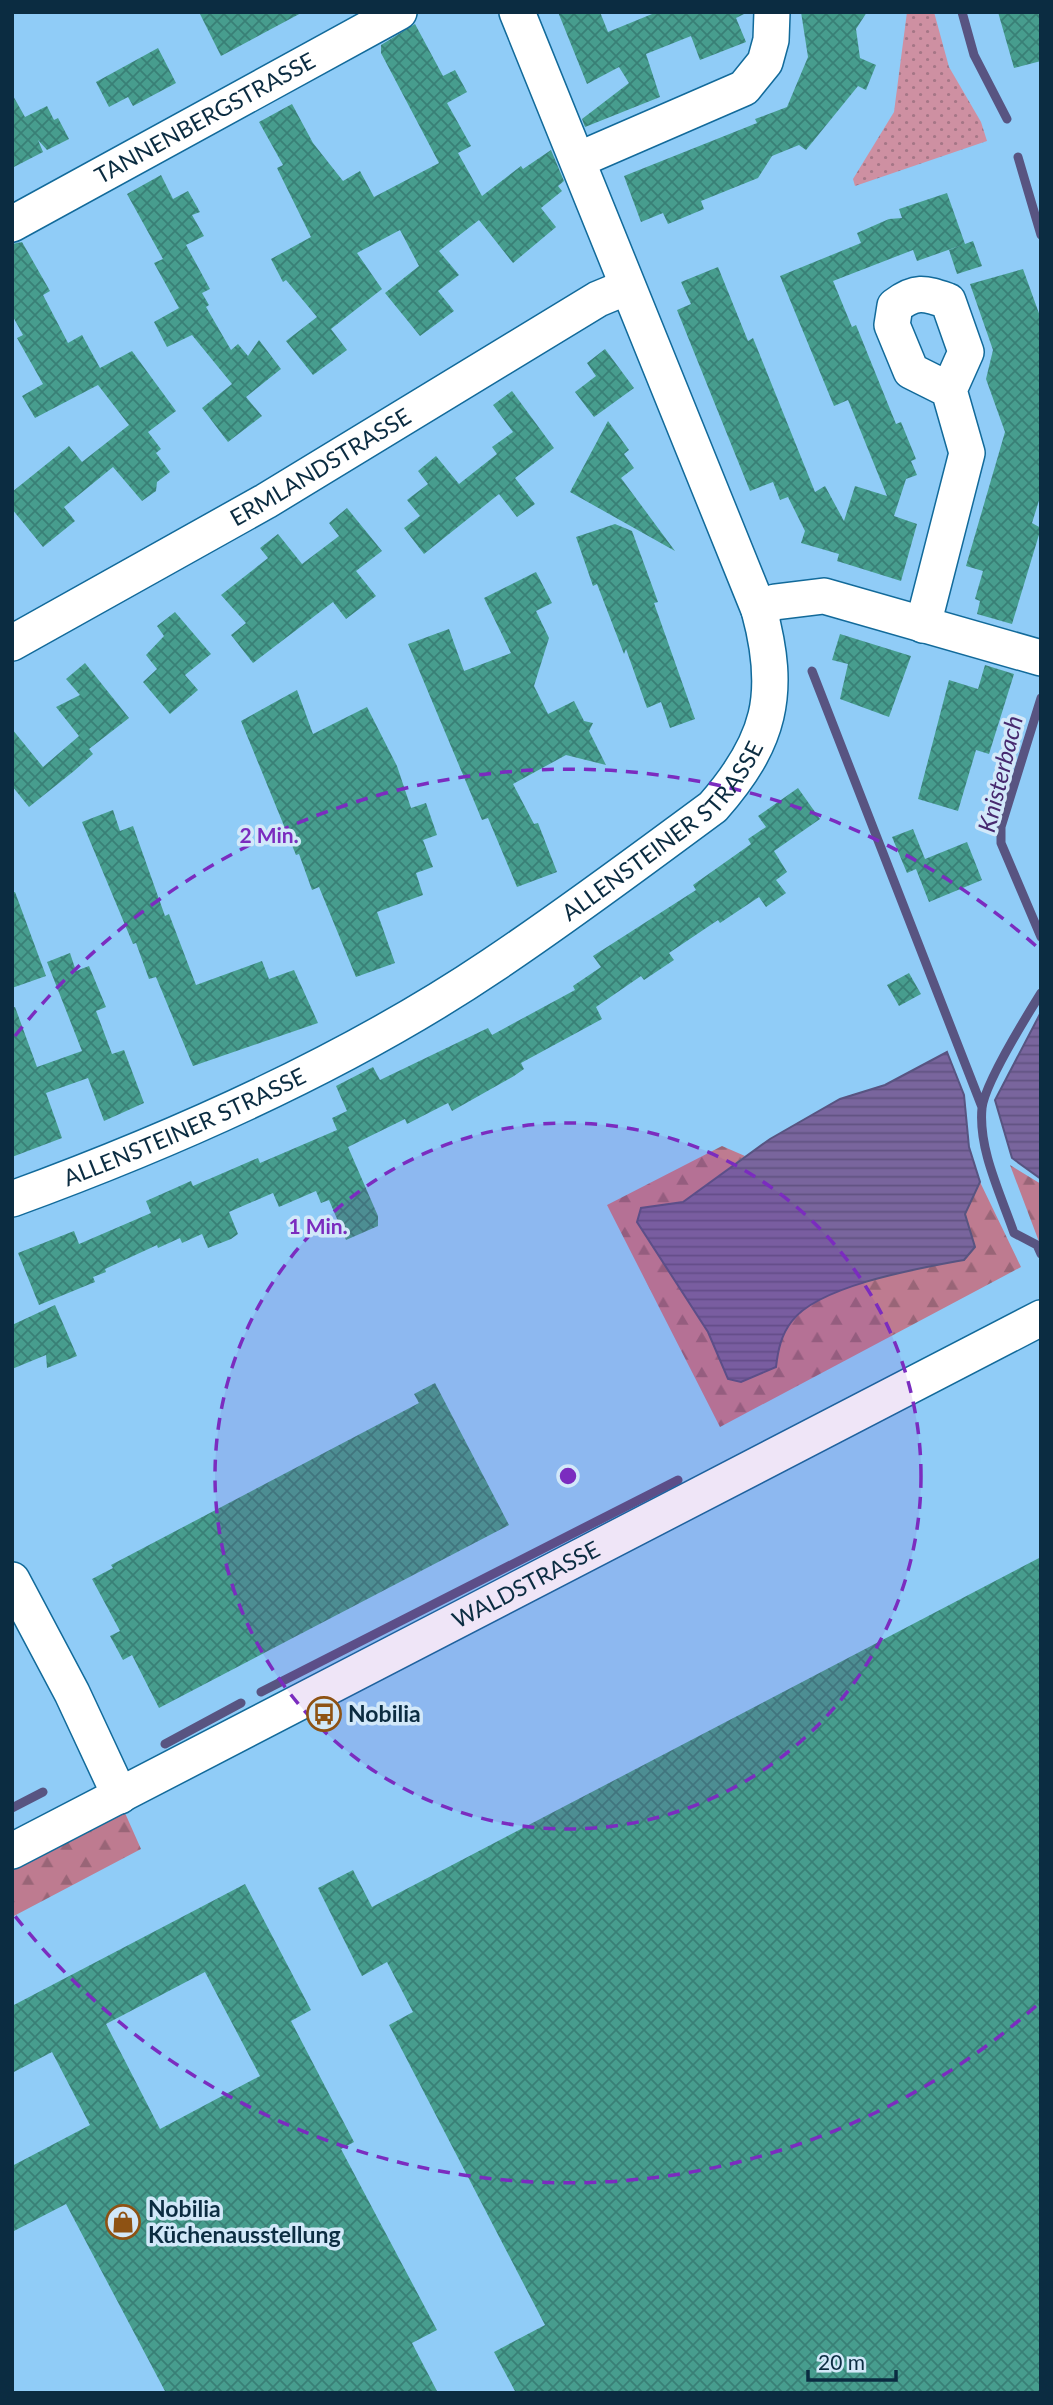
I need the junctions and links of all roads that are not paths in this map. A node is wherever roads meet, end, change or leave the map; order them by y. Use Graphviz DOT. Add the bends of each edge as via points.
graph roads {
  1 [pos="399,12"];
  2 [pos="517,12"];
  3 [pos="772,12"];
  4 [pos="578,160"];
  5 [pos="12,224"];
  6 [pos="626,287"];
  7 [pos="949,390"];
  8 [pos="759,610"];
  9 [pos="923,625"];
  10 [pos="12,643"];
  11 [pos="1041,658"];
  12 [pos="12,1199"];
  13 [pos="1041,1318"];
  14 [pos="12,1580"];
  15 [pos="120,1796"];
  16 [pos="12,1851"];
  1 -- 5 [label="street, TANNENBERGSTRASSE"];
  2 -- 4 [label="street, ALLENSTEINER STRASSE"];
  3 -- 4 [label="street" via="765,62 744,88"];
  4 -- 6 [label="street, ALLENSTEINER STRASSE"];
  6 -- 8 [label="street, ALLENSTEINER STRASSE"];
  6 -- 10 [label="street, ERMLANDSTRASSE" via="598,299 266,501"];
  7 -- 9 [label="street" via="967,453"];
  8 -- 9 [label="street" via="775,602 824,596"];
  8 -- 12 [label="street, ALLENSTEINER STRASSE" via="769,648 768,711 755,750 738,779 713,807 493,966 356,1046 227,1112"];
  9 -- 11 [label="street"];
  13 -- 15 [label="street, WALDSTRASSE"];
  14 -- 15 [label="street"];
  15 -- 16 [label="street, WALDSTRASSE"];
}
